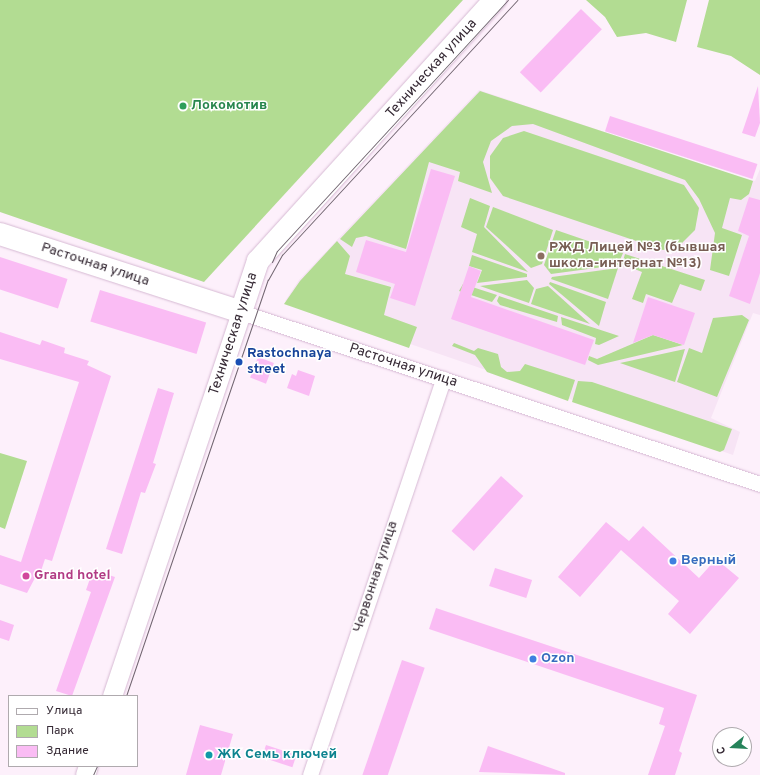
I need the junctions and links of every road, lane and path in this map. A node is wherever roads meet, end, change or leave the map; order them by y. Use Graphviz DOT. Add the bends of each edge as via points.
graph roads {
  1 [pos="495,0"];
  2 [pos="0,234"];
  3 [pos="241,312"];
  4 [pos="443,379"];
  5 [pos="760,484"];
  6 [pos="112,695"];
  7 [pos="310,775"];
  1 -- 3 [label="main road, Техническая улица" via="258,261"];
  2 -- 3 [label="main road, Расточная улица"];
  3 -- 4 [label="street, Расточная улица"];
  3 -- 6 [label="street, Техническая улица"];
  4 -- 5 [label="street, Расточная улица"];
  4 -- 7 [label="street, Червонная улица"];
}
